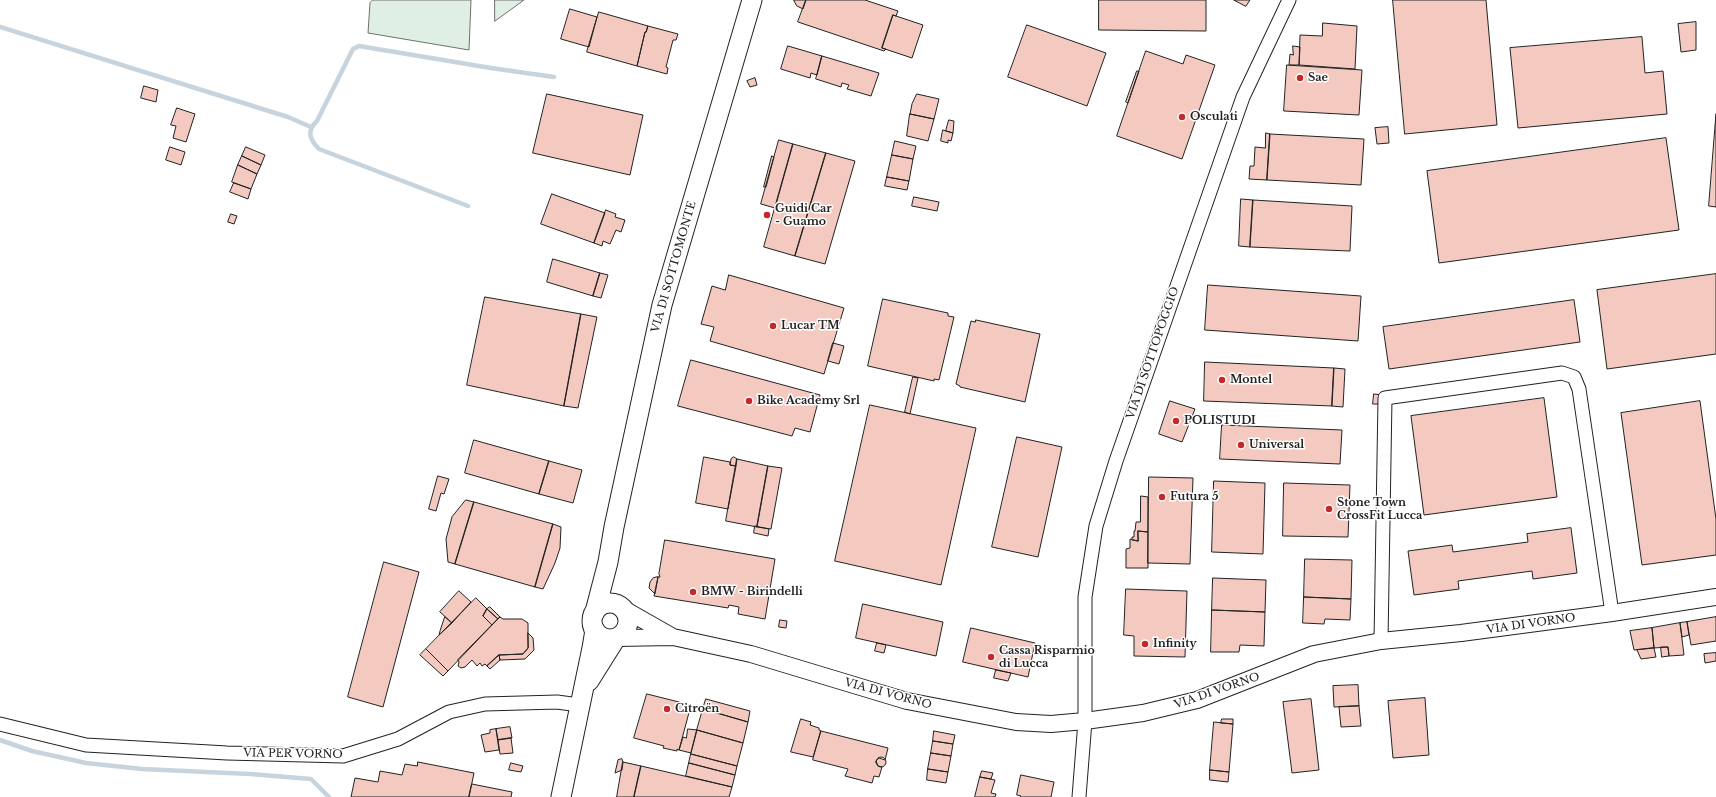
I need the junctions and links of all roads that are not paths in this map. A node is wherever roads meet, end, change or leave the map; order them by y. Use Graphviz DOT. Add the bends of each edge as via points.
graph roads {
  1 [pos="752,0"];
  2 [pos="1289,0"];
  3 [pos="608,562"];
  4 [pos="1716,597"];
  5 [pos="622,608"];
  6 [pos="1612,613"];
  7 [pos="595,621"];
  8 [pos="673,637"];
  9 [pos="616,638"];
  10 [pos="1381,641"];
  11 [pos="581,698"];
  12 [pos="1085,721"];
  13 [pos="0,724"];
  14 [pos="561,797"];
  15 [pos="1079,797"];
  1 -- 3 [label="main road, VIA DI SOTTOMONTE" via="662,305"];
  2 -- 12 [label="street, VIA DI SOTTOPOGGIO" via="1243,97 1106,492 1095,533 1085,597"];
  3 -- 5 [label="main road, VIA DI SOTTOMONTE"];
  3 -- 7 [label="main road, VIA DI SOTTOMONTE"];
  4 -- 6 [label="street, VIA DI VORNO"];
  5 -- 7 [label="main road" via="611,603 605,604"];
  5 -- 8 [label="street, VIA DI VORNO"];
  5 -- 9 [label="main road, VIA DI SOTTOMONTE" via="628,618 628,625"];
  6 -- 10 [label="street, VIA DI VORNO"];
  6 -- 10 [label="street" via="1579,389 1574,377 1562,373 1385,398"];
  7 -- 9 [label="main road" via="604,638"];
  7 -- 11 [label="main road, VIA DI SOTTOMONTE"];
  8 -- 9 [label="street, VIA DI VORNO"];
  8 -- 12 [label="street, VIA DI VORNO" via="751,654 907,701 1016,722 1051,724"];
  9 -- 11 [label="main road, VIA DI SOTTOMONTE"];
  10 -- 12 [label="street, VIA DI VORNO" via="1314,654 1197,700 1143,713"];
  11 -- 13 [label="street, VIA PER VORNO" via="557,702 485,704 449,712 398,739 343,756 86,745"];
  11 -- 14 [label="main road, VIA DI SOTTOMONTE"];
  12 -- 15 [label="street, VIA DI SOTTOPOGGIO"];
}
